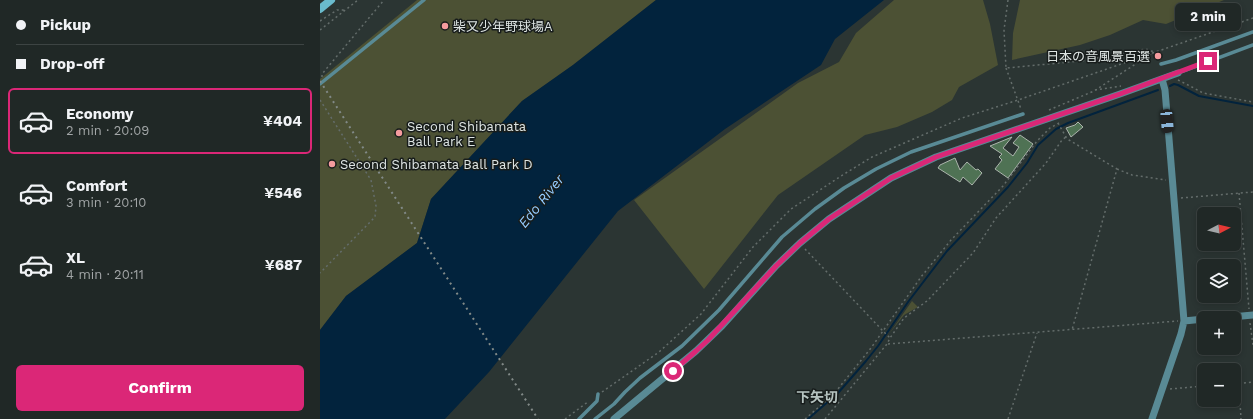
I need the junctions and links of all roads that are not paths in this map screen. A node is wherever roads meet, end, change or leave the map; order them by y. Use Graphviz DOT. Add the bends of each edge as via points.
graph roads {
  1 [pos="331,0"];
  2 [pos="424,0"];
  3 [pos="320,9"];
  4 [pos="1253,32"];
  5 [pos="1253,45"];
  6 [pos="1161,64"];
  7 [pos="1178,73"];
  8 [pos="1165,78"];
  9 [pos="320,84"];
  10 [pos="1023,114"];
  11 [pos="1251,316"];
  12 [pos="1241,317"];
  13 [pos="1197,320"];
  14 [pos="1184,321"];
  15 [pos="598,394"];
  16 [pos="578,419"];
  17 [pos="595,419"];
  18 [pos="614,419"];
  19 [pos="1152,419"];
  1 -- 3 [label="main road"];
  2 -- 9 [label="lane"];
  4 -- 6 [label="lane"];
  5 -- 7 [label="lane"];
  7 -- 8 [label="street"];
  8 -- 14 [label="street"];
  8 -- 18 [label="street" via="936,157 891,178 829,219 800,243 696,351"];
  10 -- 17 [label="lane" via="911,152 844,188 782,237 719,310 682,346 640,378"];
  11 -- 12 [label="street"];
  13 -- 14 [label="street"];
  14 -- 19 [label="street"];
  15 -- 16 [label="lane" via="597,401"];
}
